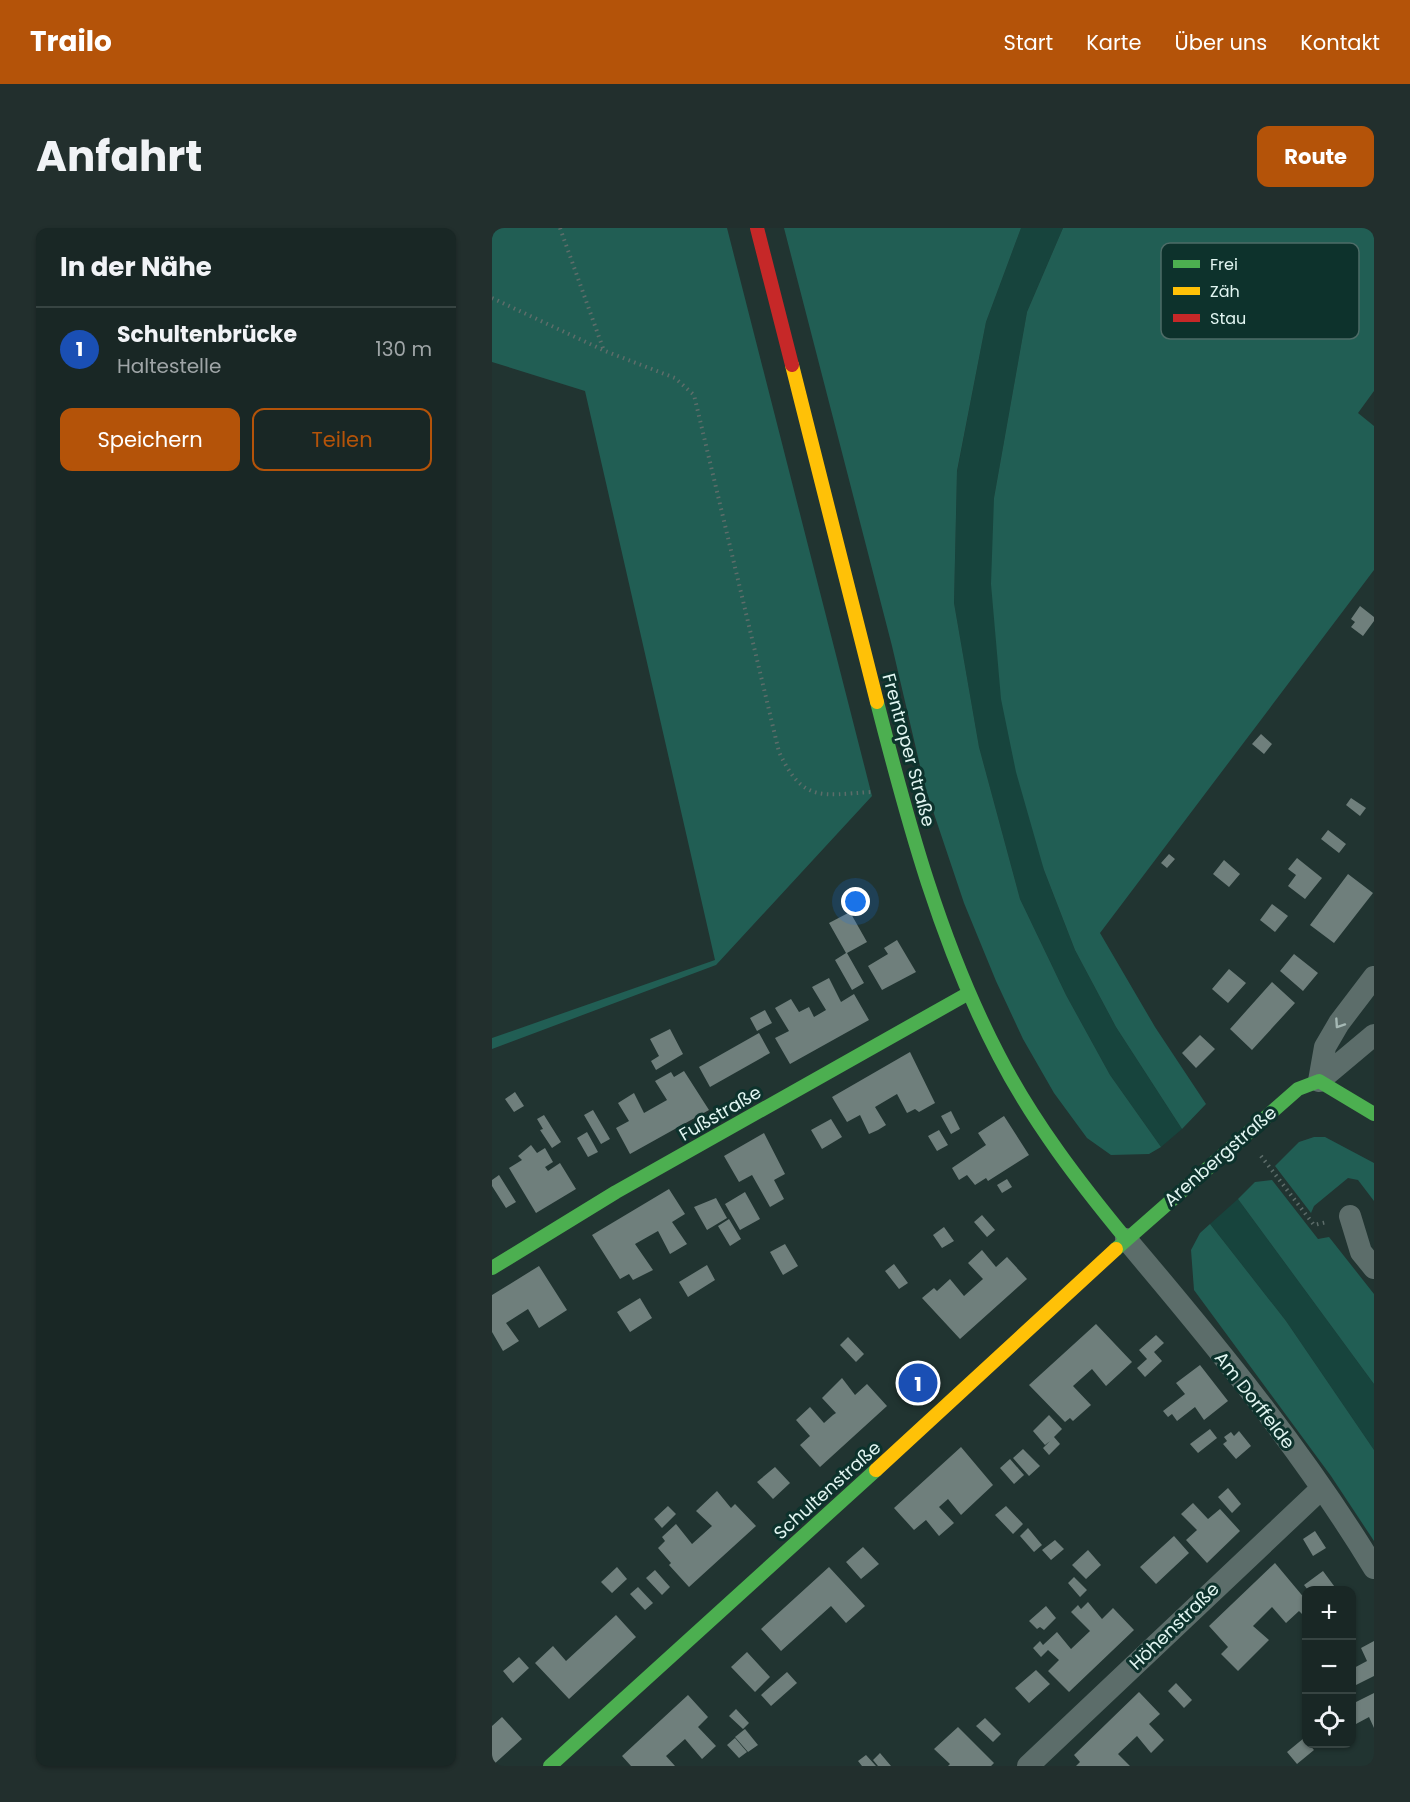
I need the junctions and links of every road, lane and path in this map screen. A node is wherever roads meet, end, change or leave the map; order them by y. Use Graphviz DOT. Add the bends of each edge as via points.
graph roads {
  1 [pos="561,228"];
  2 [pos="757,228"];
  3 [pos="492,298"];
  4 [pos="605,351"];
  5 [pos="899,790"];
  6 [pos="1374,977"];
  7 [pos="969,993"];
  8 [pos="1374,1035"];
  9 [pos="1319,1081"];
  10 [pos="1374,1114"];
  11 [pos="1244,1134"];
  12 [pos="1350,1216"];
  13 [pos="1126,1239"];
  14 [pos="492,1268"];
  15 [pos="1374,1268"];
  16 [pos="1322,1488"];
  17 [pos="1374,1568"];
  18 [pos="550,1766"];
  19 [pos="1028,1766"];
  1 -- 4 [label="path"];
  2 -- 5 [label="main road, Frentroper Straße"];
  3 -- 4 [label="path"];
  4 -- 5 [label="path" via="675,378 694,395 779,752 789,774 804,789 818,794"];
  5 -- 7 [label="main road, Frentroper Straße" via="929,889"];
  6 -- 9 [label="street, one-way" via="1325,1047"];
  7 -- 13 [label="main road, Frentroper Straße" via="998,1053 1052,1144"];
  7 -- 14 [label="main road, Fußstraße" via="616,1192"];
  8 -- 9 [label="street, Arenbergstraße"];
  9 -- 10 [label="main road"];
  9 -- 11 [label="main road, Arenbergstraße" via="1298,1089"];
  11 -- 12 [label="path" via="1314,1225"];
  11 -- 13 [label="main road, Arenbergstraße"];
  12 -- 15 [label="street" via="1361,1252"];
  13 -- 16 [label="street, Am Dorffelde" via="1190,1315"];
  13 -- 18 [label="main road, Schultenstraße"];
  16 -- 17 [label="street, Am Dorffelde"];
  16 -- 19 [label="street, Höhenstraße"];
}
